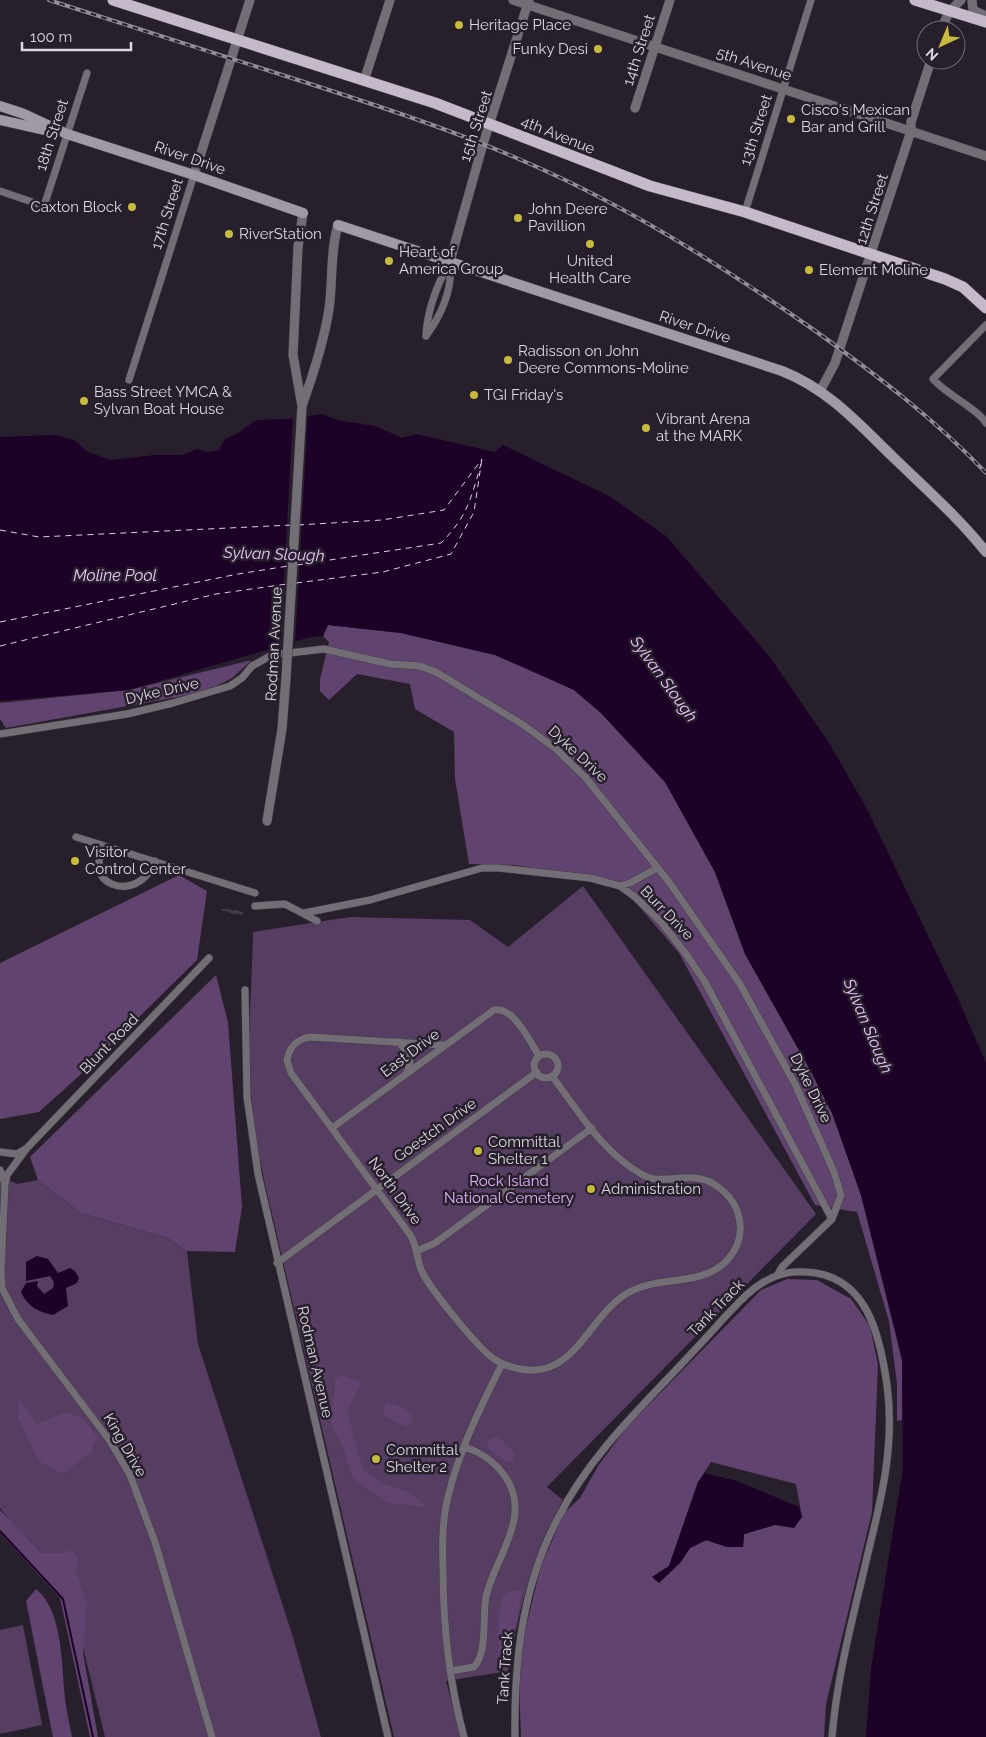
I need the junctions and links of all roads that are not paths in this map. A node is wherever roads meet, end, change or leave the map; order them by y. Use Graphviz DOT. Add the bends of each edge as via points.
graph roads {
  1 [pos="113,0"];
  2 [pos="250,0"];
  3 [pos="390,0"];
  4 [pos="513,0"];
  5 [pos="670,0"];
  6 [pos="812,0"];
  7 [pos="915,0"];
  8 [pos="961,0"];
  9 [pos="972,0"];
  10 [pos="528,2"];
  11 [pos="950,11"];
  12 [pos="986,16"];
  13 [pos="945,20"];
  14 [pos="986,22"];
  15 [pos="237,40"];
  16 [pos="655,46"];
  17 [pos="928,70"];
  18 [pos="87,73"];
  19 [pos="364,81"];
  20 [pos="784,89"];
  21 [pos="0,106"];
  22 [pos="635,108"];
  23 [pos="0,120"];
  24 [pos="490,125"];
  25 [pos="911,131"];
  26 [pos="68,134"];
  27 [pos="986,156"];
  28 [pos="194,174"];
  29 [pos="0,192"];
  30 [pos="745,212"];
  31 [pos="303,213"];
  32 [pos="338,225"];
  33 [pos="872,254"];
  34 [pos="450,260"];
  35 [pos="986,308"];
  36 [pos="986,325"];
  37 [pos="129,380"];
  38 [pos="820,391"];
  39 [pos="302,406"];
  40 [pos="986,423"];
  41 [pos="986,552"];
  42 [pos="0,734"];
  43 [pos="267,821"];
  44 [pos="76,838"];
  45 [pos="107,846"];
  46 [pos="155,860"];
  47 [pos="657,868"];
  48 [pos="620,886"];
  49 [pos="255,893"];
  50 [pos="255,906"];
  51 [pos="304,914"];
  52 [pos="317,921"];
  53 [pos="209,958"];
  54 [pos="244,990"];
  55 [pos="398,1042"];
  56 [pos="443,1045"];
  57 [pos="539,1056"];
  58 [pos="536,1072"];
  59 [pos="406,1074"];
  60 [pos="552,1076"];
  61 [pos="332,1128"];
  62 [pos="592,1128"];
  63 [pos="27,1148"];
  64 [pos="0,1152"];
  65 [pos="0,1170"];
  66 [pos="5,1184"];
  67 [pos="376,1190"];
  68 [pos="832,1219"];
  69 [pos="417,1251"];
  70 [pos="277,1263"];
  71 [pos="778,1274"];
  72 [pos="502,1364"];
  73 [pos="464,1447"];
  74 [pos="450,1671"];
  75 [pos="212,1737"];
  76 [pos="388,1737"];
  77 [pos="464,1737"];
  78 [pos="515,1737"];
  79 [pos="832,1737"];
  1 -- 15 [label="main road, 4th Avenue"];
  2 -- 15 [label="street, 17th Street"];
  3 -- 19 [label="street"];
  4 -- 10 [label="street, 5th Avenue"];
  5 -- 16 [label="street, 14th Street"];
  6 -- 20 [label="street, 13th Street"];
  7 -- 11 [label="main road"];
  8 -- 11 [label="street"];
  9 -- 12 [label="street" via="973,10"];
  10 -- 16 [label="street, 5th Avenue"];
  10 -- 24 [label="street, 15th Street"];
  11 -- 13 [label="street"];
  11 -- 14 [label="main road"];
  15 -- 19 [label="main road, 4th Avenue"];
  15 -- 28 [label="street, 17th Street"];
  16 -- 20 [label="street, 5th Avenue"];
  16 -- 22 [label="street, 14th Street"];
  17 -- 25 [label="street, 12th Street"];
  18 -- 26 [label="street, 18th Street"];
  19 -- 24 [label="main road, 4th Avenue"];
  20 -- 25 [label="street, 5th Avenue"];
  20 -- 30 [label="street, 13th Street"];
  21 -- 26 [label="main road, River Drive"];
  23 -- 26 [label="main road, River Drive"];
  24 -- 30 [label="main road, 4th Avenue" via="626,178"];
  24 -- 34 [label="street, 15th Street"];
  25 -- 27 [label="street, 5th Avenue"];
  25 -- 33 [label="street, 12th Street"];
  26 -- 28 [label="main road, River Drive"];
  26 -- 29 [label="street, 18th Street" via="44,206"];
  28 -- 31 [label="main road, River Drive"];
  28 -- 37 [label="street, 17th Street"];
  30 -- 33 [label="main road, 4th Avenue"];
  31 -- 39 [label="street" via="298,247 293,360"];
  32 -- 34 [label="main road, River Drive"];
  32 -- 39 [label="street" via="334,237 327,316"];
  33 -- 35 [label="main road, 4th Avenue" via="958,284"];
  33 -- 38 [label="street, 12th Street" via="835,363"];
  34 -- 34 [label="street, 15th Street" via="427,321 426,336 441,310 452,278"];
  34 -- 38 [label="main road, River Drive" via="782,372"];
  36 -- 40 [label="street" via="933,379 954,398 982,416"];
  38 -- 41 [label="main road, River Drive" via="847,412 943,505"];
  39 -- 43 [label="street, Rodman Avenue, bridge" via="282,730"];
  42 -- 47 [label="street, Dyke Drive" via="145,711 220,690 272,655 324,649 390,664 420,666 486,701 556,748 603,797"];
  44 -- 45 [label="street"];
  45 -- 46 [label="street"];
  45 -- 46 [label="street" via="98,863 99,869 105,880 121,888 135,884 148,874"];
  46 -- 49 [label="street"];
  47 -- 48 [label="street"];
  47 -- 68 [label="street, Dyke Drive" via="722,957 794,1084 838,1184 840,1202"];
  48 -- 51 [label="street, Burr Drive" via="590,878 494,867"];
  48 -- 68 [label="street, Burr Drive" via="660,922 705,982"];
  50 -- 51 [label="street" via="285,904"];
  51 -- 52 [label="street"];
  53 -- 63 [label="street, Blunt Road"];
  54 -- 70 [label="street, Rodman Avenue" via="248,1116"];
  55 -- 56 [label="street"];
  55 -- 59 [label="street" via="409,1056 410,1066"];
  55 -- 61 [label="street, North Drive" via="310,1037 299,1041 288,1054 292,1073"];
  56 -- 57 [label="street, East Drive" via="494,1010 508,1013"];
  56 -- 59 [label="street, East Drive"];
  57 -- 58 [label="street" via="534,1066"];
  57 -- 60 [label="street" via="550,1054 556,1059 558,1066"];
  58 -- 60 [label="street" via="546,1078"];
  58 -- 67 [label="street, Goestch Drive"];
  59 -- 61 [label="street, East Drive"];
  60 -- 62 [label="street"];
  61 -- 67 [label="street, North Drive"];
  62 -- 69 [label="street" via="435,1243"];
  62 -- 72 [label="street" via="612,1151 645,1176 670,1180 695,1178 718,1187 730,1198 738,1214 739,1241 726,1263 709,1275 648,1285 620,1298 604,1312 578,1347 558,1363 529,1370"];
  63 -- 64 [label="street" via="17,1154"];
  63 -- 66 [label="street, Blunt Road" via="11,1168"];
  65 -- 66 [label="street"];
  66 -- 75 [label="street, King Drive" via="1,1271 4,1293 18,1319 110,1441 130,1476 155,1542"];
  67 -- 69 [label="street, North Drive" via="411,1236"];
  67 -- 70 [label="street, Goestch Drive"];
  68 -- 71 [label="street, Dyke Drive"];
  69 -- 72 [label="street, North Drive" via="420,1267 431,1285 479,1345"];
  70 -- 76 [label="street, Rodman Avenue"];
  71 -- 78 [label="street, Tank Track" via="749,1292 625,1424 568,1498 546,1544 526,1603 516,1665"];
  71 -- 79 [label="street, Tank Track" via="801,1271 828,1275 858,1296 872,1322 887,1384 890,1417 888,1467 842,1662"];
  72 -- 73 [label="street"];
  73 -- 74 [label="street" via="447,1499 442,1531 443,1606"];
  73 -- 74 [label="street" via="483,1454 501,1471 512,1488 517,1514 486,1597 482,1656 474,1667"];
  74 -- 77 [label="street"];
}
